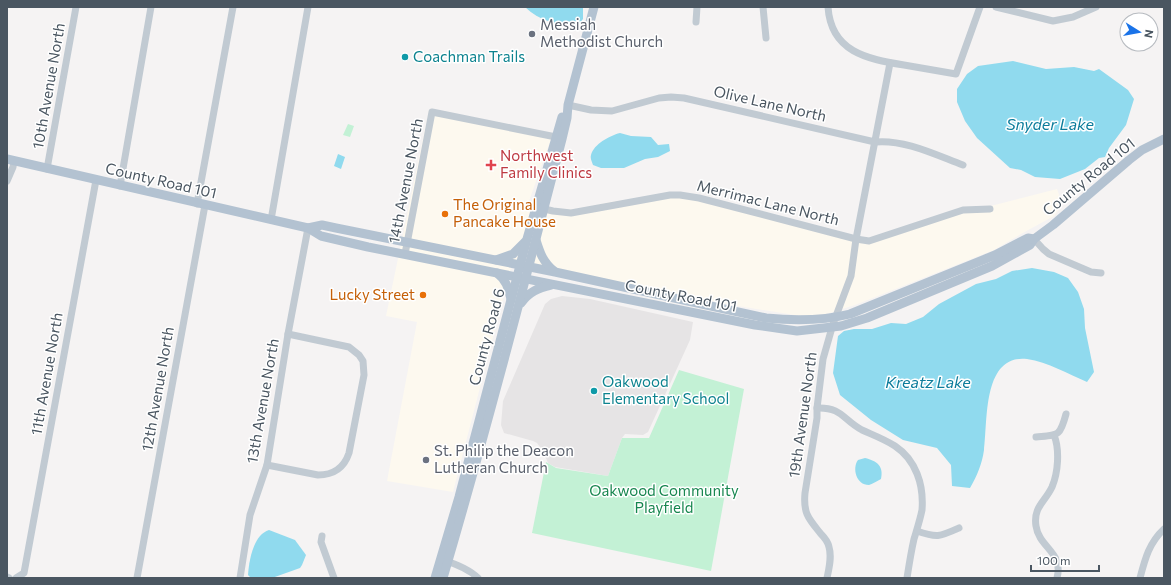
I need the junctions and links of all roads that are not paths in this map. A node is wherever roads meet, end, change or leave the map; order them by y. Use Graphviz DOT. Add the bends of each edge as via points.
graph roads {
  1 [pos="76,7"];
  2 [pos="151,7"];
  3 [pos="233,7"];
  4 [pos="308,7"];
  5 [pos="594,7"];
  6 [pos="697,7"];
  7 [pos="763,7"];
  8 [pos="828,7"];
  9 [pos="980,7"];
  10 [pos="996,7"];
  11 [pos="1096,7"];
  12 [pos="696,22"];
  13 [pos="766,38"];
  14 [pos="890,63"];
  15 [pos="568,105"];
  16 [pos="559,138"];
  17 [pos="1164,139"];
  18 [pos="875,142"];
  19 [pos="10,160"];
  20 [pos="963,165"];
  21 [pos="47,169"];
  22 [pos="96,180"];
  23 [pos="7,181"];
  24 [pos="120,186"];
  25 [pos="201,205"];
  26 [pos="540,208"];
  27 [pos="990,209"];
  28 [pos="271,220"];
  29 [pos="308,228"];
  30 [pos="531,239"];
  31 [pos="1034,239"];
  32 [pos="856,240"];
  33 [pos="408,242"];
  34 [pos="405,254"];
  35 [pos="495,260"];
  36 [pos="524,266"];
  37 [pos="497,272"];
  38 [pos="555,272"];
  39 [pos="1102,273"];
  40 [pos="522,277"];
  41 [pos="554,284"];
  42 [pos="515,303"];
  43 [pos="836,318"];
  44 [pos="832,327"];
  45 [pos="288,334"];
  46 [pos="817,408"];
  47 [pos="1066,414"];
  48 [pos="1054,436"];
  49 [pos="1036,437"];
  50 [pos="266,465"];
  51 [pos="958,528"];
  52 [pos="1164,530"];
  53 [pos="917,531"];
  54 [pos="322,536"];
  55 [pos="445,561"];
  56 [pos="16,578"];
  57 [pos="137,578"];
  58 [pos="240,578"];
  59 [pos="334,578"];
  60 [pos="436,578"];
  61 [pos="443,578"];
  62 [pos="478,578"];
  63 [pos="827,578"];
  64 [pos="907,578"];
  65 [pos="1057,578"];
  66 [pos="1140,578"];
  1 -- 21 [label="street, 10th Avenue North"];
  2 -- 24 [label="street"];
  3 -- 25 [label="street, 12th Avenue North"];
  4 -- 28 [label="street"];
  5 -- 15 [label="main road, County Road 6"];
  6 -- 12 [label="street"];
  7 -- 13 [label="street"];
  8 -- 14 [label="street" via="834,31 847,46 864,56"];
  9 -- 14 [label="street" via="956,74"];
  10 -- 11 [label="street" via="1053,21 1073,17"];
  14 -- 18 [label="street, 19th Avenue North"];
  15 -- 16 [label="main road, County Road 6" via="567,118"];
  15 -- 18 [label="street, Olive Lane North" via="612,111 658,98 684,98"];
  16 -- 26 [label="main road, County Road 6"];
  16 -- 33 [label="street, 14th Avenue North" via="432,112"];
  17 -- 31 [label="main road, County Road 101" via="1142,150"];
  18 -- 20 [label="street, Olive Lane North" via="894,142"];
  18 -- 32 [label="street, 19th Avenue North"];
  19 -- 21 [label="main road, County Road 101"];
  19 -- 23 [label="street" via="13,167"];
  21 -- 22 [label="main road, County Road 101"];
  22 -- 24 [label="main road, County Road 101"];
  22 -- 56 [label="street, 11th Avenue North" via="24,572"];
  24 -- 25 [label="main road, County Road 101"];
  25 -- 28 [label="main road, County Road 101"];
  25 -- 57 [label="street, 12th Avenue North"];
  26 -- 30 [label="main road, County Road 6"];
  26 -- 32 [label="street, Merrimac Lane North" via="571,213 680,195"];
  27 -- 32 [label="street, Merrimac Lane North" via="963,210 869,241"];
  28 -- 29 [label="main road, County Road 101"];
  29 -- 33 [label="main road, County Road 101" via="322,226"];
  29 -- 34 [label="main road, County Road 101" via="321,236"];
  29 -- 45 [label="street, 13th Avenue North"];
  30 -- 35 [label="main road" via="513,254"];
  30 -- 36 [label="main road, County Road 6"];
  30 -- 38 [label="main road" via="542,258"];
  31 -- 39 [label="street" via="1049,254 1091,272"];
  31 -- 43 [label="main road, County Road 101" via="1028,238 995,255"];
  31 -- 44 [label="main road, County Road 101" via="1030,245 992,266 867,318"];
  32 -- 43 [label="street, 19th Avenue North" via="851,276"];
  33 -- 34 [label="street, 14th Avenue North"];
  33 -- 35 [label="main road, County Road 101"];
  34 -- 37 [label="main road, County Road 101"];
  35 -- 36 [label="main road, County Road 101"];
  36 -- 38 [label="main road, County Road 101"];
  36 -- 40 [label="main road, County Road 6"];
  37 -- 40 [label="main road, County Road 101"];
  37 -- 42 [label="main road" via="507,283"];
  38 -- 43 [label="main road, County Road 101" via="766,318 807,321"];
  40 -- 41 [label="main road, County Road 101"];
  40 -- 42 [label="main road, County Road 6"];
  41 -- 42 [label="main road" via="534,290"];
  41 -- 44 [label="main road, County Road 101" via="775,329 797,331"];
  42 -- 55 [label="main road, County Road 6" via="463,482"];
  43 -- 44 [label="street, 19th Avenue North"];
  44 -- 46 [label="street, 19th Avenue North" via="823,359"];
  45 -- 50 [label="street, 13th Avenue North"];
  45 -- 50 [label="street" via="349,347 363,361 364,375 349,453 347,460 338,470 318,475"];
  46 -- 53 [label="street" via="836,410 860,429 896,447 915,467 921,486 922,510"];
  46 -- 63 [label="street, 19th Avenue North" via="804,505 808,517 830,549"];
  47 -- 48 [label="street" via="1062,429"];
  48 -- 49 [label="street"];
  48 -- 65 [label="street" via="1058,454 1054,480 1036,511 1035,519 1038,534 1056,558"];
  50 -- 58 [label="street, 13th Avenue North" via="250,515"];
  51 -- 53 [label="street" via="935,537"];
  52 -- 66 [label="street" via="1149,548"];
  53 -- 64 [label="street"];
  54 -- 59 [label="street" via="320,542"];
  55 -- 60 [label="main road, County Road 6"];
  55 -- 61 [label="main road, County Road 6"];
  55 -- 62 [label="street" via="472,572"];
}
